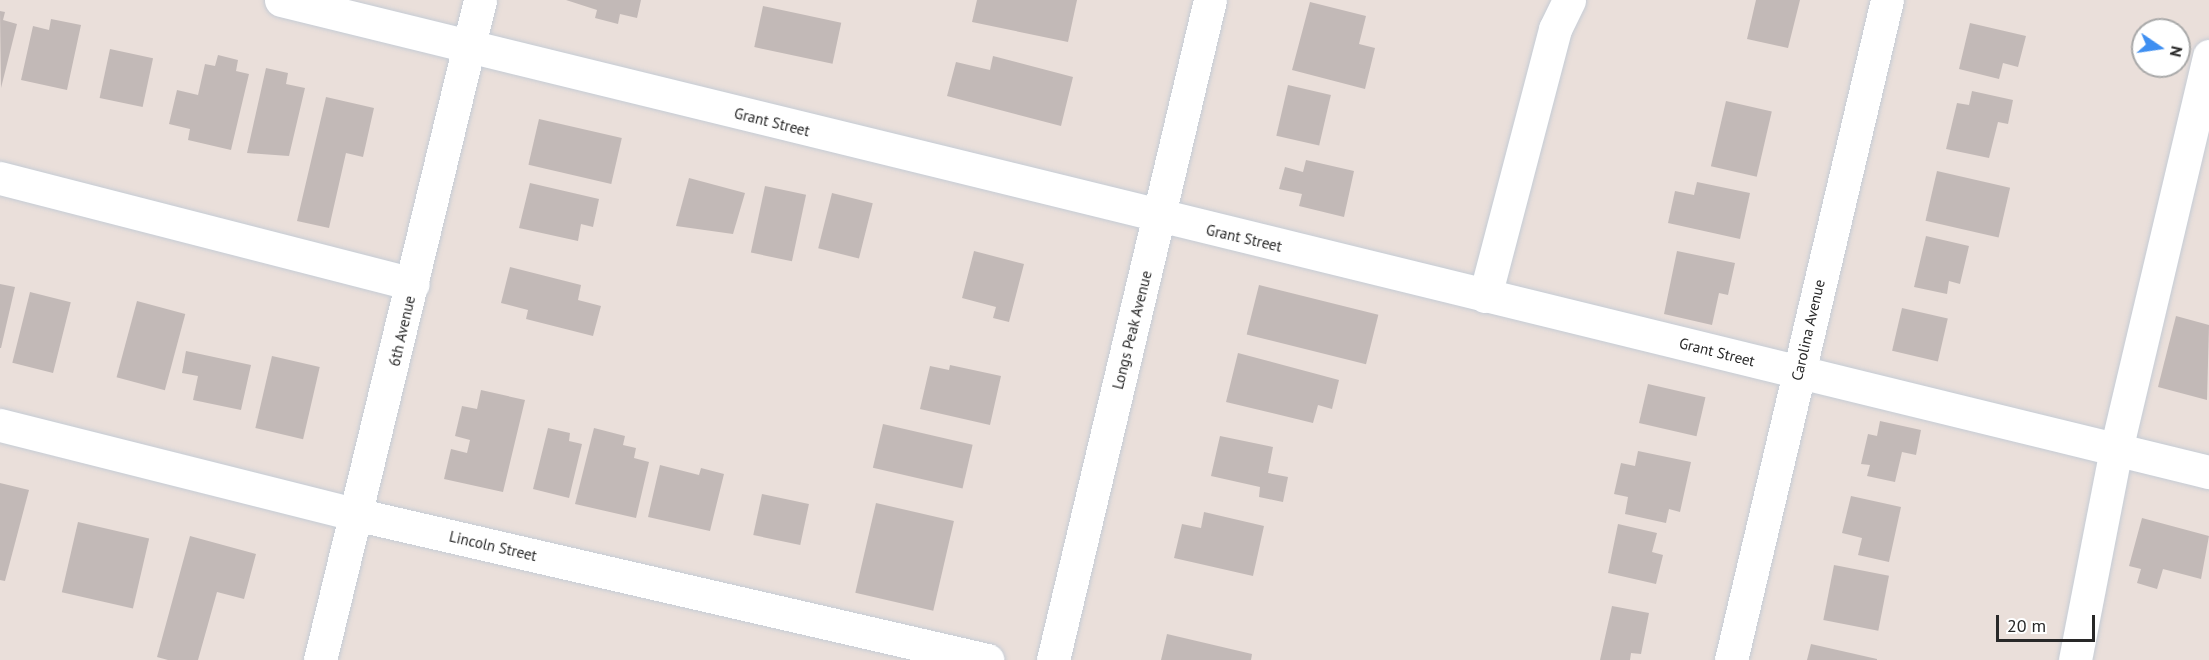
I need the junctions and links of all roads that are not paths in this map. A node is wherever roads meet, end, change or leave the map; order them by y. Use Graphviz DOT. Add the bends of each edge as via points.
graph roads {
  1 [pos="281,0"];
  2 [pos="480,0"];
  3 [pos="1210,0"];
  4 [pos="1569,0"];
  5 [pos="1887,0"];
  6 [pos="469,46"];
  7 [pos="2209,56"];
  8 [pos="0,178"];
  9 [pos="1159,218"];
  10 [pos="413,284"];
  11 [pos="1485,296"];
  12 [pos="1798,371"];
  13 [pos="0,425"];
  14 [pos="2116,450"];
  15 [pos="2209,472"];
  16 [pos="359,515"];
  17 [pos="320,660"];
  18 [pos="987,660"];
  19 [pos="1053,660"];
  20 [pos="1731,660"];
  21 [pos="2075,660"];
  1 -- 6 [label="street, Grant Street"];
  2 -- 6 [label="street, 6th Avenue"];
  3 -- 9 [label="street, Longs Peak Avenue"];
  4 -- 11 [label="street" via="1555,29"];
  5 -- 12 [label="street, Carolina Avenue"];
  6 -- 9 [label="street, Grant Street"];
  6 -- 10 [label="street, 6th Avenue"];
  7 -- 14 [label="street"];
  8 -- 10 [label="street"];
  9 -- 11 [label="street, Grant Street"];
  9 -- 19 [label="street, Longs Peak Avenue"];
  10 -- 16 [label="street, 6th Avenue"];
  11 -- 12 [label="street, Grant Street"];
  12 -- 14 [label="street, Grant Street"];
  12 -- 20 [label="street, Carolina Avenue"];
  13 -- 16 [label="street, Lincoln Street"];
  14 -- 15 [label="street, Grant Street"];
  14 -- 21 [label="street"];
  16 -- 17 [label="street, 6th Avenue"];
  16 -- 18 [label="street, Lincoln Street"];
}
